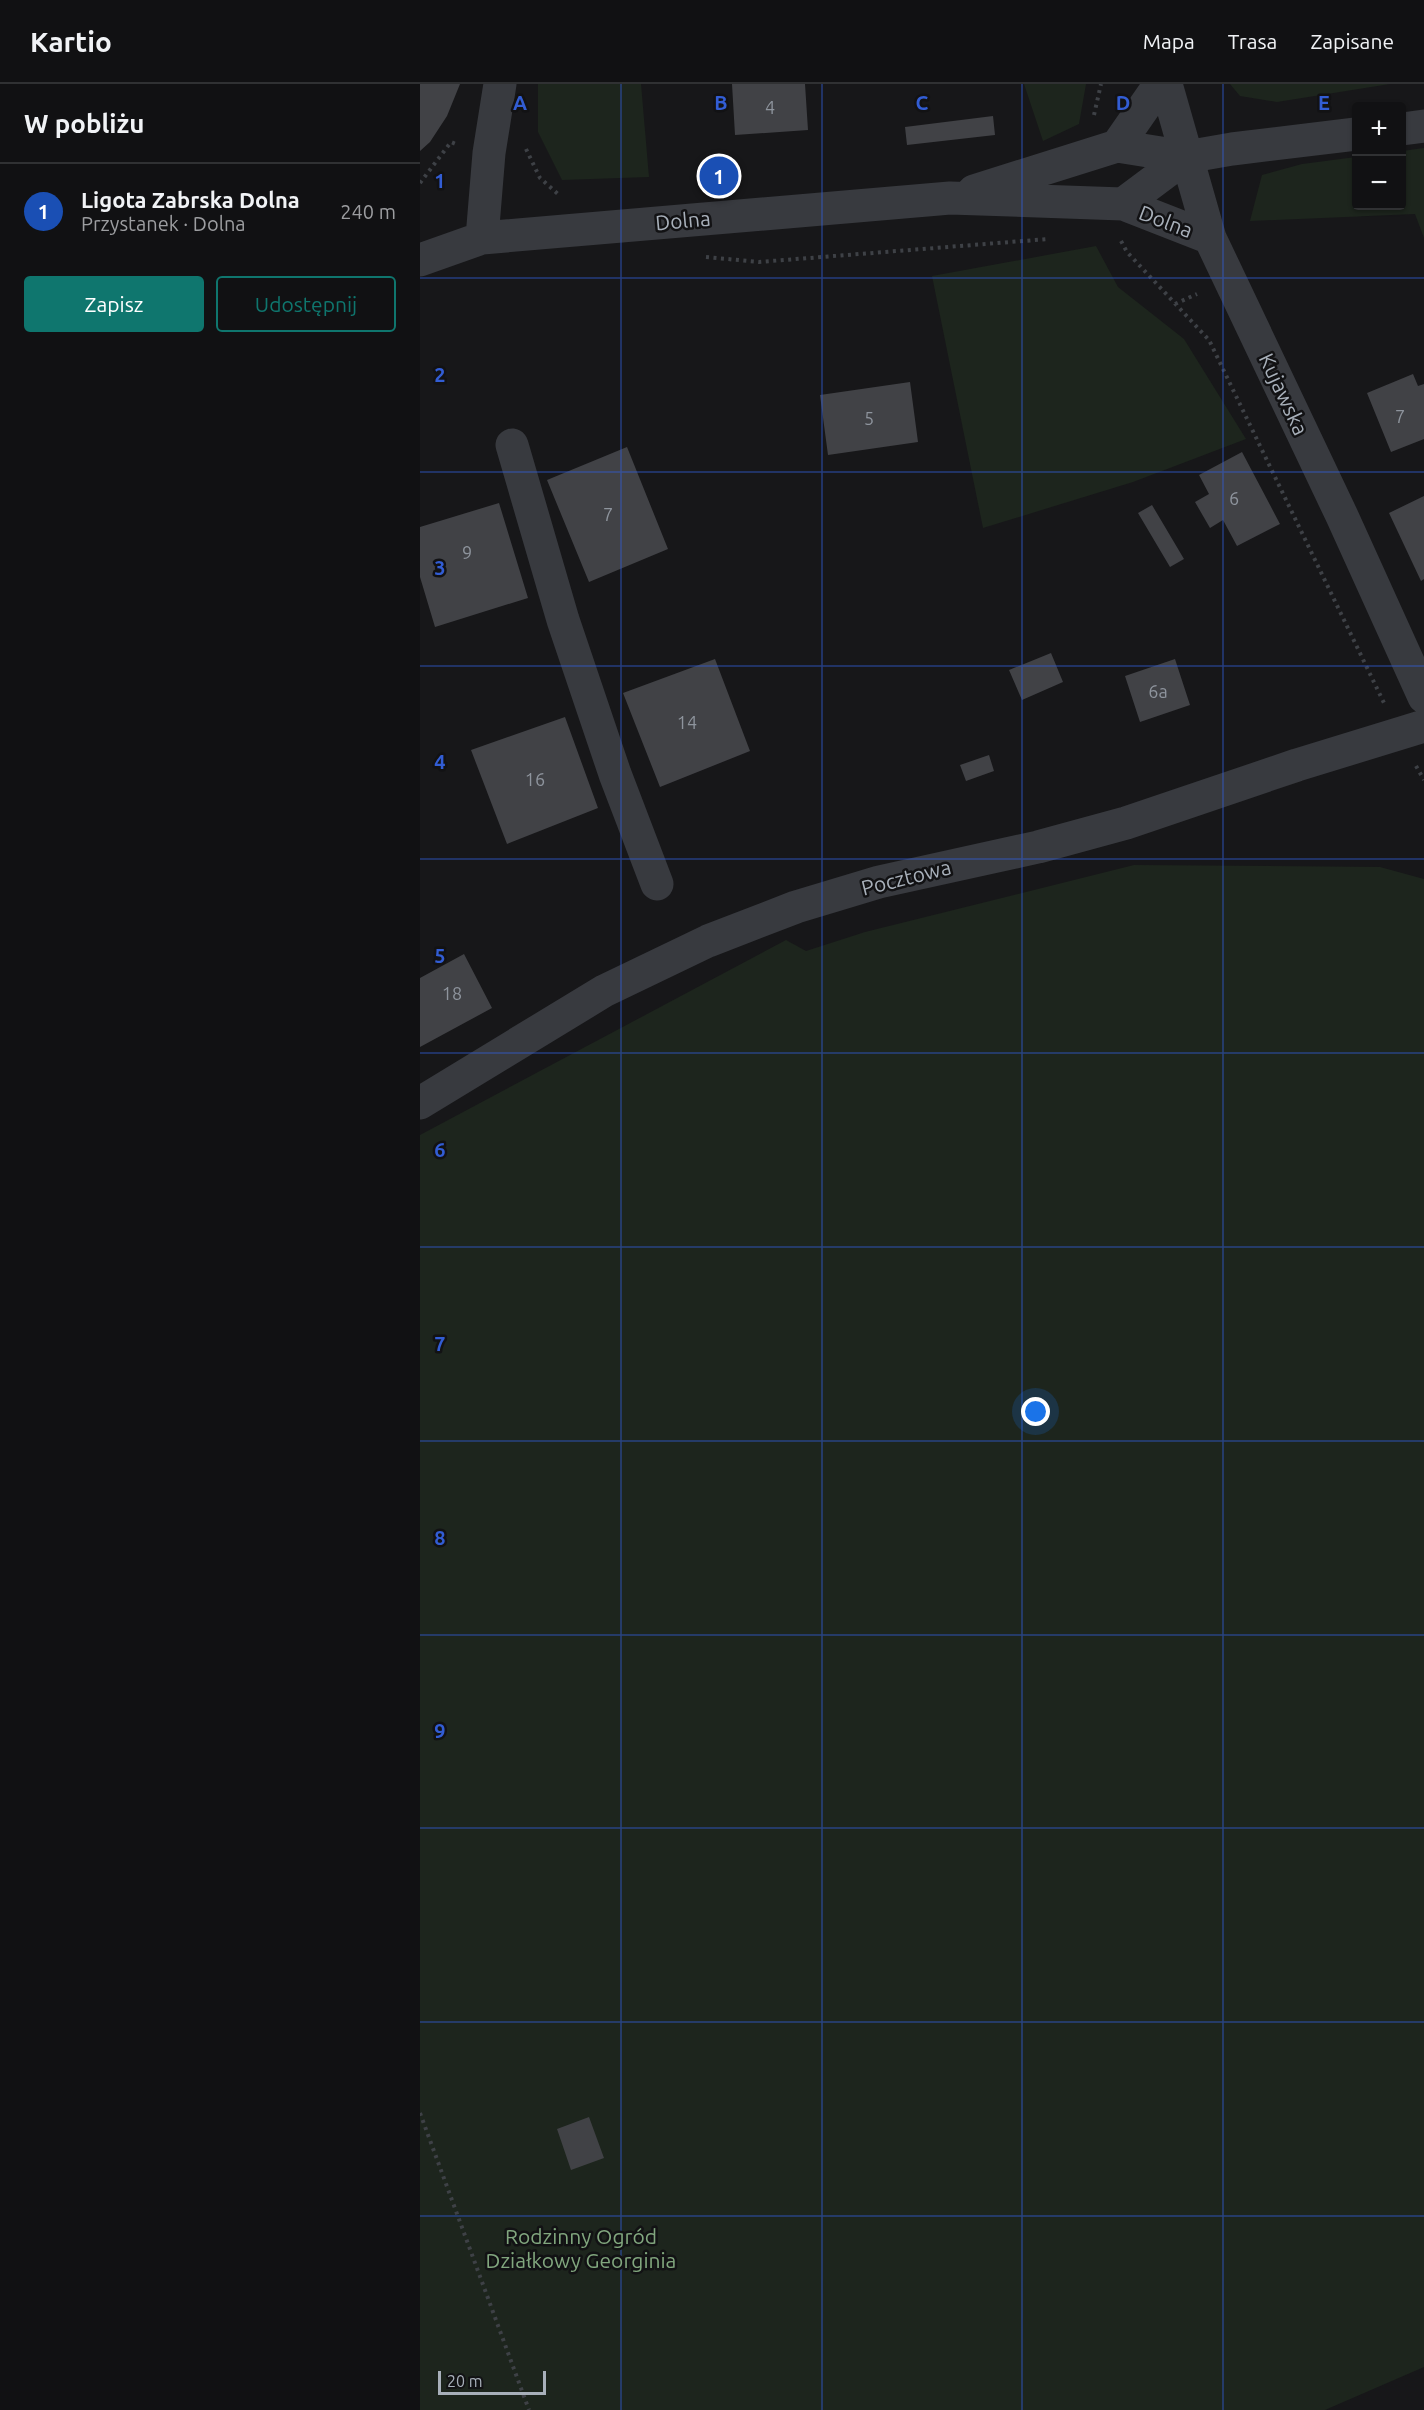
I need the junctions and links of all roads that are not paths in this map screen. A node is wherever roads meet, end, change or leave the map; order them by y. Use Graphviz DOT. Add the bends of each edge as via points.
graph roads {
  1 [pos="500,84"];
  2 [pos="1160,84"];
  3 [pos="1166,84"];
  4 [pos="1424,126"];
  5 [pos="1406,128"];
  6 [pos="1352,134"];
  7 [pos="1105,150"];
  8 [pos="1186,158"];
  9 [pos="950,198"];
  10 [pos="1115,204"];
  11 [pos="482,238"];
  12 [pos="1210,238"];
  13 [pos="420,260"];
  14 [pos="512,445"];
  15 [pos="1424,697"];
  16 [pos="1412,730"];
  17 [pos="657,884"];
  18 [pos="420,1102"];
  1 -- 11 [label="street"];
  2 -- 7 [label="street"];
  3 -- 8 [label="street, Kujawska"];
  4 -- 5 [label="street"];
  6 -- 8 [label="street"];
  7 -- 8 [label="street, Dolna"];
  7 -- 9 [label="street, Dolna"];
  8 -- 10 [label="street, Dolna"];
  8 -- 12 [label="street, Kujawska"];
  9 -- 10 [label="street, Dolna"];
  9 -- 11 [label="street, Dolna"];
  10 -- 12 [label="street, Dolna"];
  11 -- 13 [label="street, Dolna"];
  12 -- 15 [label="street, Kujawska"];
  14 -- 17 [label="street" via="563,620"];
  16 -- 18 [label="street, Pocztowa" via="1126,823 879,882 708,940 604,991"];
}
